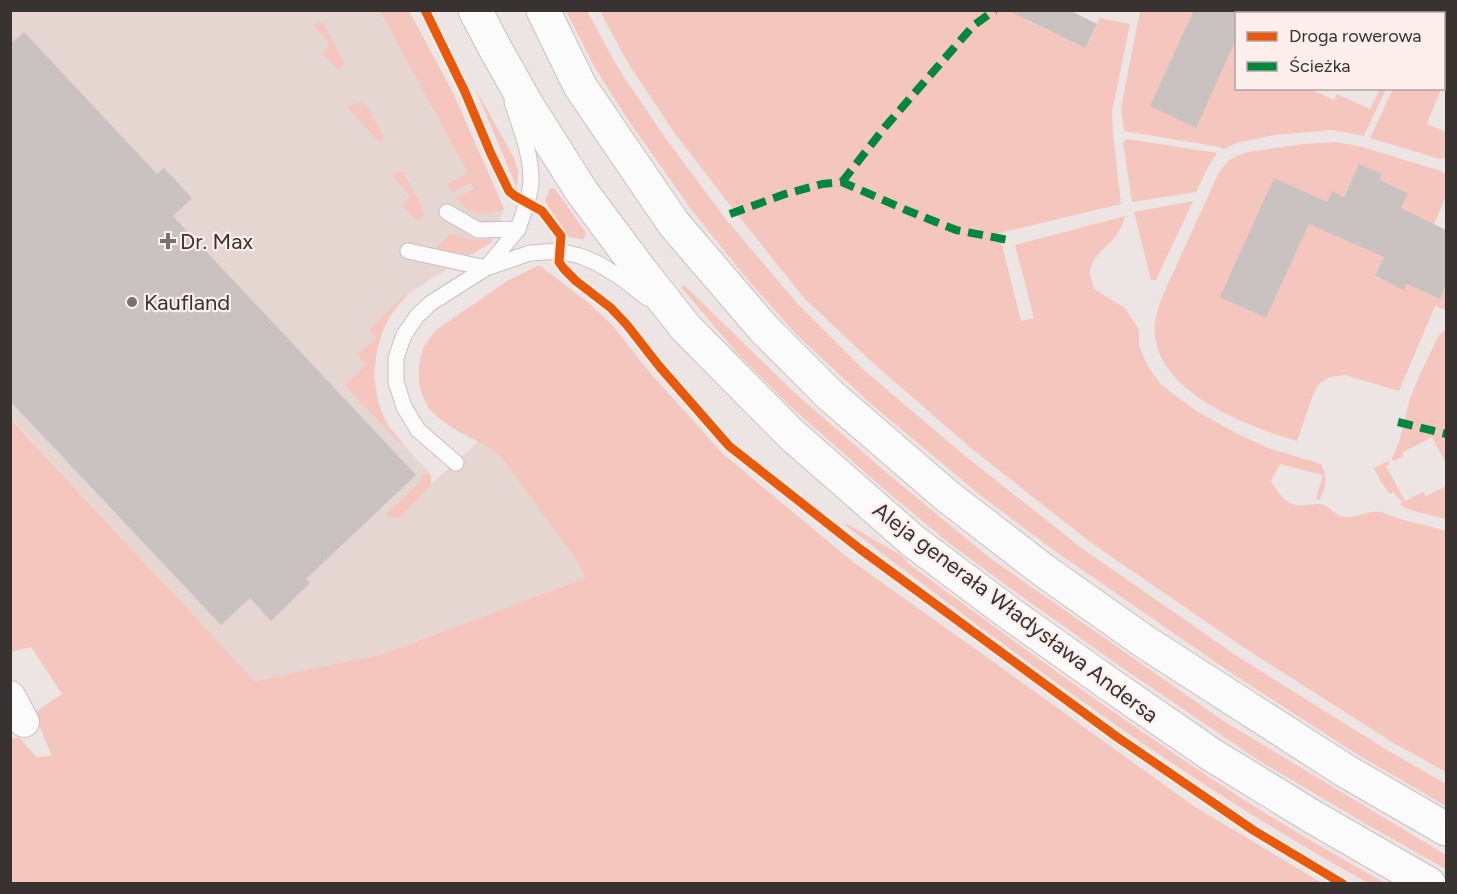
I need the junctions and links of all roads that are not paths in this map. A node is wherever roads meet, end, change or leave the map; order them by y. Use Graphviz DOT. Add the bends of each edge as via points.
graph roads {
  1 [pos="476,10"];
  2 [pos="543,10"];
  3 [pos="495,51"];
  4 [pos="447,212"];
  5 [pos="518,229"];
  6 [pos="408,251"];
  7 [pos="486,268"];
  8 [pos="686,328"];
  9 [pos="456,463"];
  10 [pos="10,696"];
  11 [pos="24,722"];
  12 [pos="1446,829"];
  13 [pos="1429,884"];
  1 -- 3 [label="main road, Aleja generała Władysława Andersa"];
  2 -- 12 [label="main road" via="580,86 674,224 764,329 831,396 947,496 1145,642 1344,771"];
  3 -- 5 [label="lane" via="529,156 531,180"];
  3 -- 8 [label="main road, Aleja generała Władysława Andersa" via="582,192"];
  4 -- 5 [label="lane" via="478,230"];
  5 -- 7 [label="lane"];
  6 -- 7 [label="lane"];
  7 -- 8 [label="lane" via="530,253 559,251 580,256 620,277"];
  7 -- 9 [label="lane" via="417,316 404,335 396,358 396,382 404,407 418,430"];
  8 -- 13 [label="main road, Aleja generała Władysława Andersa" via="792,435 912,540 1212,755"];
  10 -- 11 [label="street"];
}
